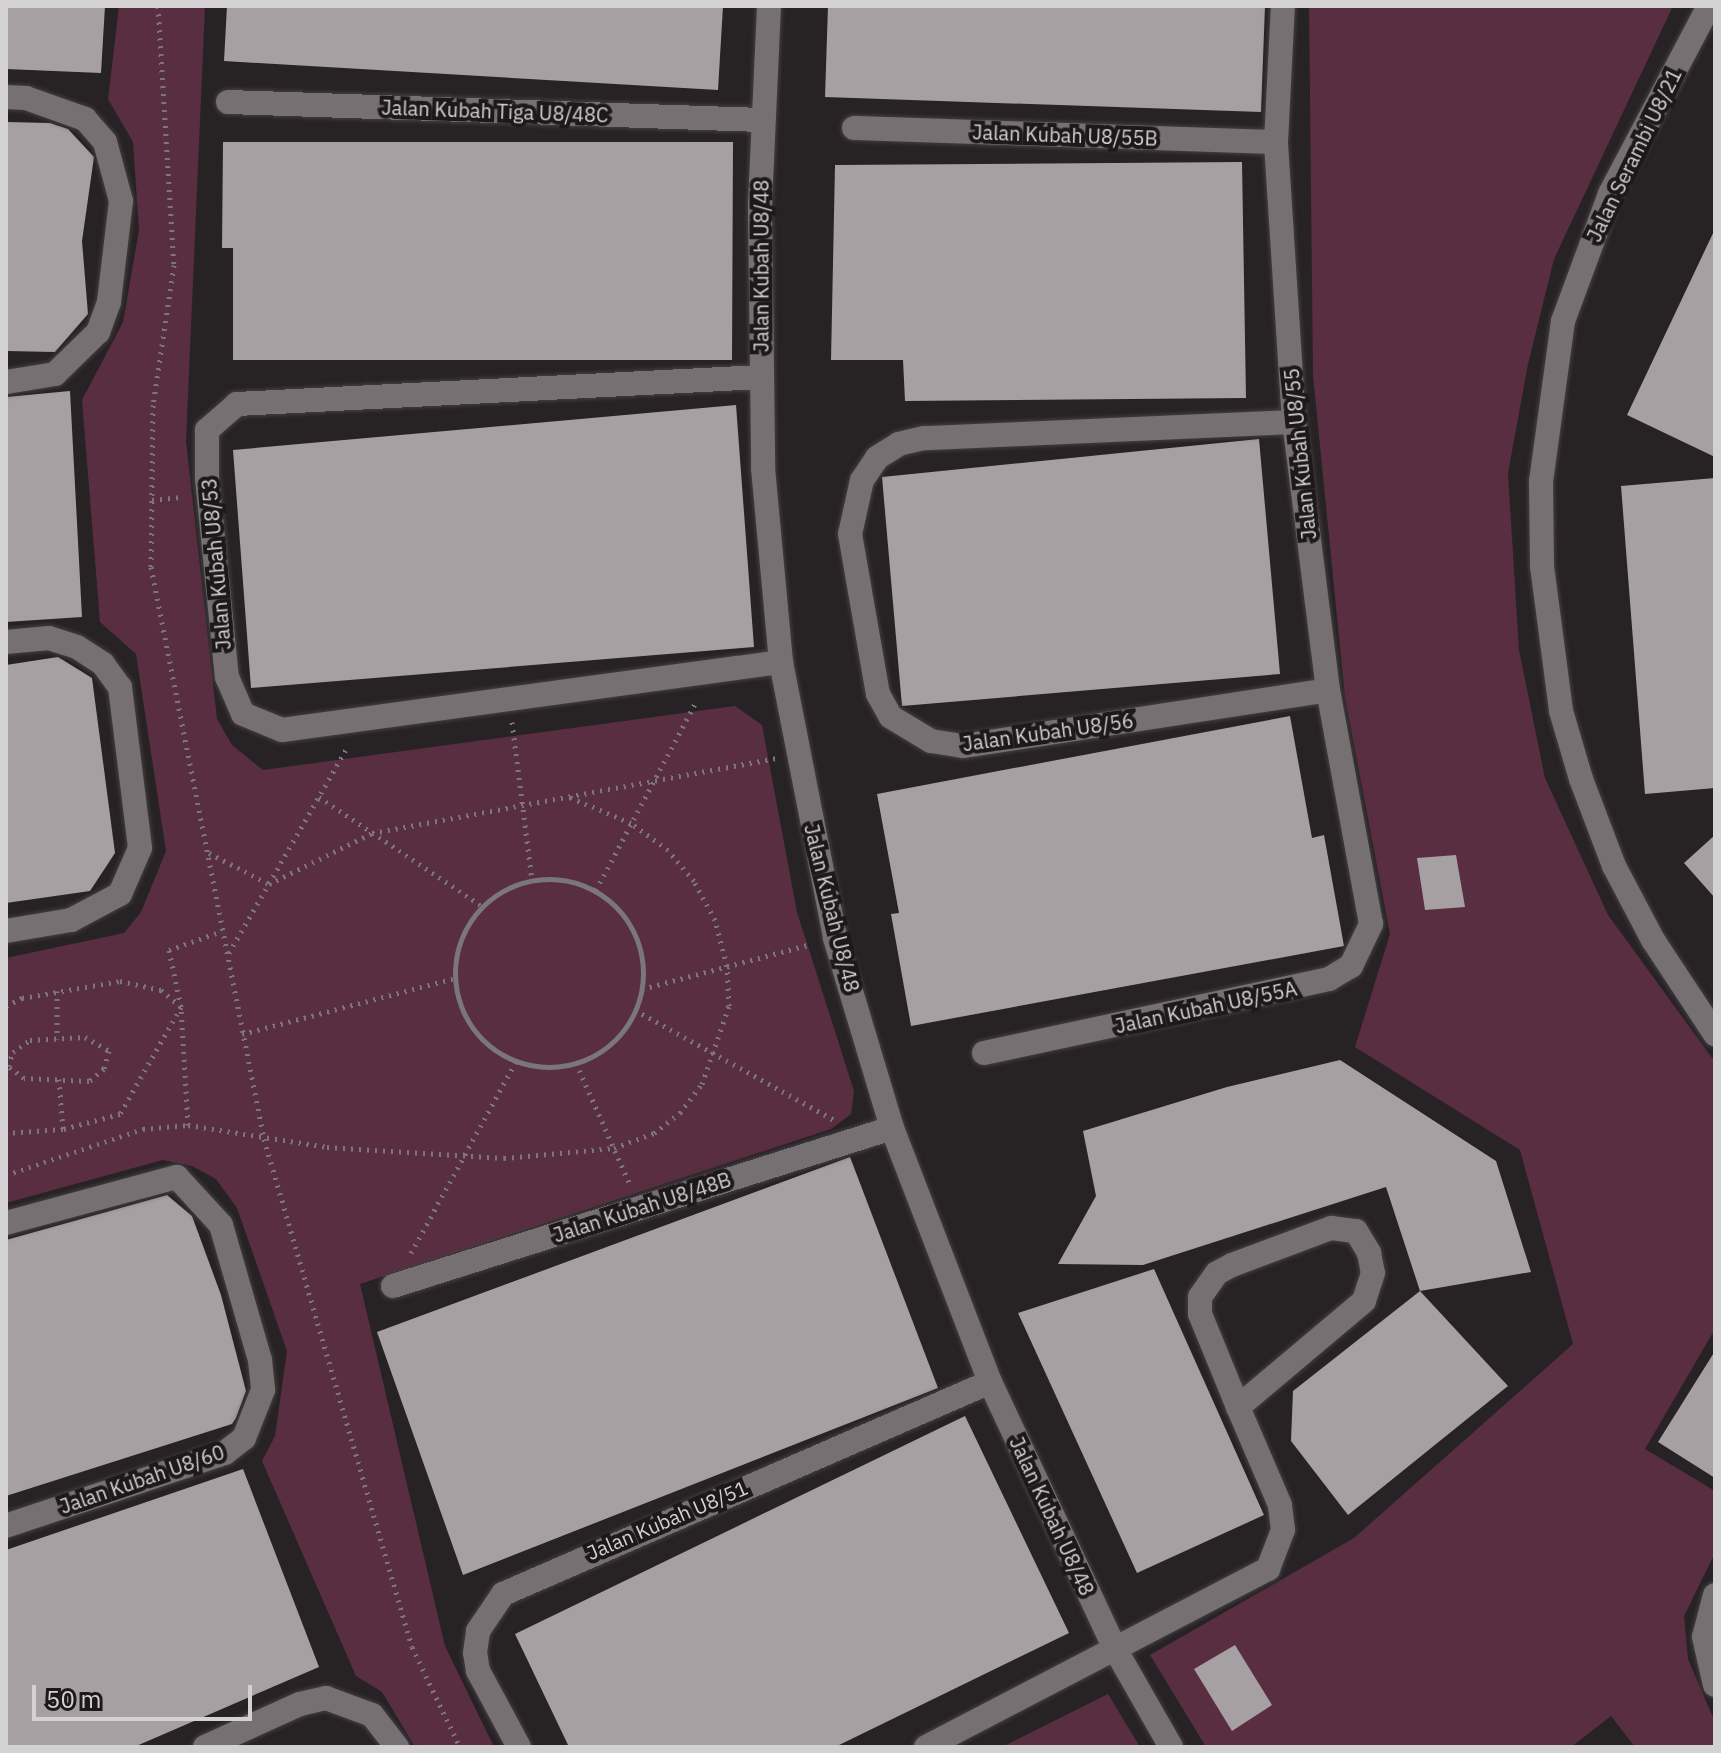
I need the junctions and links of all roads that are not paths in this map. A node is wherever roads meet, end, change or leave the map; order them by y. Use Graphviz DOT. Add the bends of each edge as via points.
graph roads {
  1 [pos="769,6"];
  2 [pos="1283,6"];
  3 [pos="1709,6"];
  4 [pos="6,97"];
  5 [pos="228,102"];
  6 [pos="763,120"];
  7 [pos="854,128"];
  8 [pos="1276,142"];
  9 [pos="761,377"];
  10 [pos="6,382"];
  11 [pos="1294,422"];
  12 [pos="6,642"];
  13 [pos="781,662"];
  14 [pos="1328,690"];
  15 [pos="1369,897"];
  16 [pos="6,931"];
  17 [pos="1715,1034"];
  18 [pos="984,1053"];
  19 [pos="892,1128"];
  20 [pos="6,1223"];
  21 [pos="393,1286"];
  22 [pos="990,1382"];
  23 [pos="1238,1407"];
  24 [pos="6,1526"];
  25 [pos="1715,1595"];
  26 [pos="1114,1647"];
  27 [pos="1715,1685"];
  28 [pos="205,1747"];
  29 [pos="397,1747"];
  30 [pos="519,1747"];
  31 [pos="926,1747"];
  32 [pos="1171,1747"];
  1 -- 6 [label="street, Jalan Kubah U8/48"];
  2 -- 8 [label="street, Jalan Kubah U8/55"];
  3 -- 17 [label="street, Jalan Serambi U8/21" via="1610,194 1563,321 1550,395 1541,538 1550,643 1581,779 1614,866 1653,940"];
  4 -- 10 [label="street" via="26,98 85,119 105,142 121,201 109,302 98,332 55,374"];
  5 -- 6 [label="street, Jalan Kubah Tiga U8/48C"];
  6 -- 9 [label="street, Jalan Kubah U8/48"];
  7 -- 8 [label="street, Jalan Kubah U8/55B"];
  8 -- 11 [label="street, Jalan Kubah U8/55"];
  9 -- 13 [label="street, Jalan Kubah U8/48" via="763,468"];
  9 -- 13 [label="street, Jalan Kubah U8/53" via="237,404 207,430 207,478 227,677 243,714 282,730"];
  11 -- 14 [label="street, Jalan Kubah U8/55"];
  11 -- 14 [label="street, Jalan Kubah U8/56" via="924,438 899,444 877,458 862,480 850,534 878,694 891,717 931,741 963,746"];
  12 -- 16 [label="street" via="49,638 77,647 103,664 120,687 140,848 120,894 71,920"];
  13 -- 19 [label="street, Jalan Kubah U8/48" via="835,938"];
  14 -- 15 [label="street, Jalan Kubah U8/55"];
  15 -- 18 [label="street, Jalan Kubah U8/55A" via="1371,924 1364,947 1351,966 1329,979"];
  19 -- 21 [label="street, Jalan Kubah U8/48B"];
  19 -- 22 [label="street, Jalan Kubah U8/48"];
  20 -- 24 [label="street, Jalan Kubah U8/60" via="177,1177 221,1225 260,1360 263,1390 244,1438 225,1453"];
  22 -- 26 [label="street, Jalan Kubah U8/48"];
  22 -- 30 [label="street, Jalan Kubah U8/51" via="503,1594 478,1631 475,1653 478,1671"];
  23 -- 23 [label="street" via="1200,1314 1207,1283 1232,1265 1331,1228 1356,1231 1373,1273 1364,1301"];
  23 -- 26 [label="street" via="1280,1505 1278,1551 1268,1569 1246,1582"];
  25 -- 27 [label="street" via="1704,1637"];
  26 -- 31 [label="street"];
  26 -- 32 [label="street, Jalan Kubah U8/48"];
  28 -- 29 [label="street" via="300,1704 326,1698 372,1715"];
}
